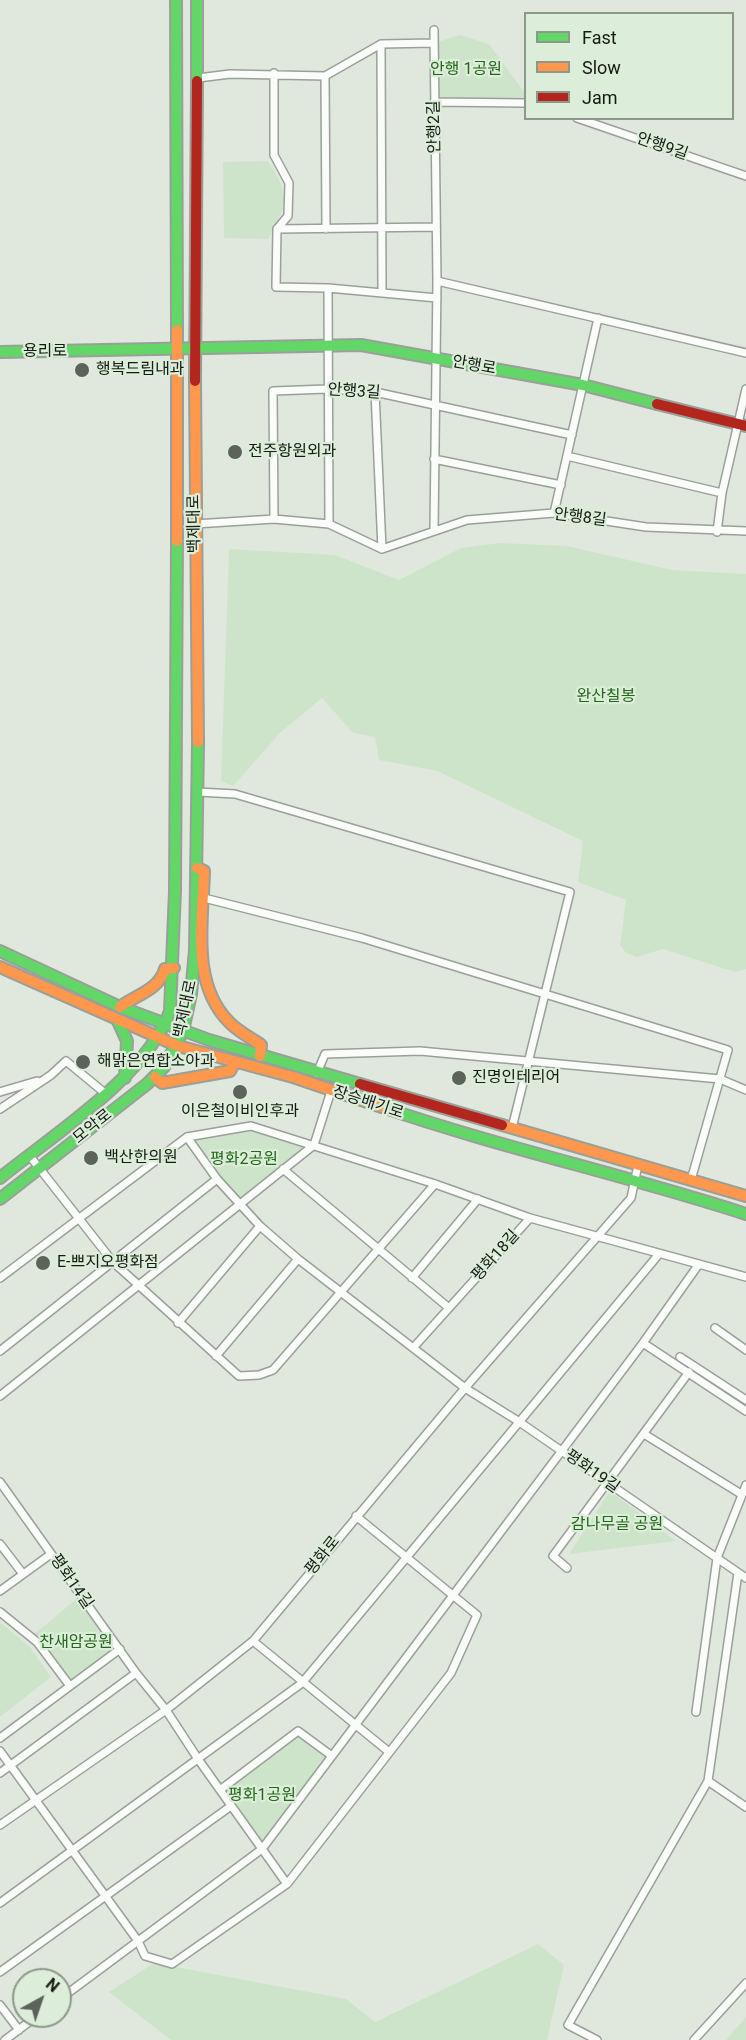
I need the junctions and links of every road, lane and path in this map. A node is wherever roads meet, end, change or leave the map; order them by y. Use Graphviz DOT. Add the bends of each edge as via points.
graph roads {
  1 [pos="176,0"];
  2 [pos="197,0"];
  3 [pos="434,30"];
  4 [pos="434,43"];
  5 [pos="381,44"];
  6 [pos="274,73"];
  7 [pos="325,76"];
  8 [pos="198,78"];
  9 [pos="434,102"];
  10 [pos="524,103"];
  11 [pos="583,120"];
  12 [pos="746,176"];
  13 [pos="381,228"];
  14 [pos="436,228"];
  15 [pos="277,229"];
  16 [pos="326,229"];
  17 [pos="437,281"];
  18 [pos="328,288"];
  19 [pos="382,291"];
  20 [pos="437,298"];
  21 [pos="598,318"];
  22 [pos="327,345"];
  23 [pos="175,347"];
  24 [pos="197,348"];
  25 [pos="0,352"];
  26 [pos="746,353"];
  27 [pos="437,360"];
  28 [pos="583,385"];
  29 [pos="327,389"];
  30 [pos="746,389"];
  31 [pos="375,392"];
  32 [pos="435,403"];
  33 [pos="742,425"];
  34 [pos="572,435"];
  35 [pos="567,456"];
  36 [pos="434,459"];
  37 [pos="561,485"];
  38 [pos="722,493"];
  39 [pos="554,513"];
  40 [pos="274,519"];
  41 [pos="195,524"];
  42 [pos="329,524"];
  43 [pos="434,530"];
  44 [pos="746,531"];
  45 [pos="717,532"];
  46 [pos="382,549"];
  47 [pos="198,792"];
  48 [pos="197,868"];
  49 [pos="204,898"];
  50 [pos="0,951"];
  51 [pos="0,968"];
  52 [pos="174,968"];
  53 [pos="546,993"];
  54 [pos="120,1007"];
  55 [pos="117,1019"];
  56 [pos="165,1025"];
  57 [pos="183,1031"];
  58 [pos="156,1038"];
  59 [pos="178,1046"];
  60 [pos="260,1056"];
  61 [pos="235,1062"];
  62 [pos="530,1063"];
  63 [pos="317,1073"];
  64 [pos="155,1077"];
  65 [pos="125,1078"];
  66 [pos="45,1079"];
  67 [pos="720,1079"];
  68 [pos="746,1090"];
  69 [pos="331,1091"];
  70 [pos="0,1092"];
  71 [pos="106,1094"];
  72 [pos="0,1109"];
  73 [pos="512,1128"];
  74 [pos="188,1137"];
  75 [pos="314,1145"];
  76 [pos="28,1155"];
  77 [pos="638,1165"];
  78 [pos="283,1169"];
  79 [pos="39,1170"];
  80 [pos="0,1178"];
  81 [pos="217,1179"];
  82 [pos="691,1180"];
  83 [pos="635,1183"];
  84 [pos="435,1184"];
  85 [pos="746,1196"];
  86 [pos="478,1199"];
  87 [pos="0,1200"];
  88 [pos="240,1204"];
  89 [pos="746,1214"];
  90 [pos="530,1218"];
  91 [pos="78,1219"];
  92 [pos="260,1226"];
  93 [pos="600,1235"];
  94 [pos="377,1248"];
  95 [pos="659,1254"];
  96 [pos="298,1259"];
  97 [pos="113,1262"];
  98 [pos="699,1263"];
  99 [pos="746,1277"];
  100 [pos="0,1278"];
  101 [pos="412,1278"];
  102 [pos="139,1286"];
  103 [pos="339,1291"];
  104 [pos="449,1308"];
  105 [pos="178,1323"];
  106 [pos="715,1329"];
  107 [pos="643,1343"];
  108 [pos="413,1348"];
  109 [pos="746,1350"];
  110 [pos="0,1351"];
  111 [pos="216,1356"];
  112 [pos="680,1357"];
  113 [pos="689,1372"];
  114 [pos="465,1388"];
  115 [pos="0,1396"];
  116 [pos="746,1400"];
  117 [pos="746,1412"];
  118 [pos="518,1421"];
  119 [pos="644,1434"];
  120 [pos="561,1450"];
  121 [pos="0,1482"];
  122 [pos="607,1482"];
  123 [pos="746,1485"];
  124 [pos="741,1494"];
  125 [pos="356,1516"];
  126 [pos="0,1544"];
  127 [pos="51,1554"];
  128 [pos="406,1557"];
  129 [pos="717,1558"];
  130 [pos="567,1568"];
  131 [pos="738,1573"];
  132 [pos="23,1574"];
  133 [pos="746,1578"];
  134 [pos="0,1591"];
  135 [pos="453,1596"];
  136 [pos="0,1611"];
  137 [pos="253,1641"];
  138 [pos="120,1649"];
  139 [pos="136,1673"];
  140 [pos="302,1683"];
  141 [pos="70,1686"];
  142 [pos="166,1710"];
  143 [pos="696,1712"];
  144 [pos="355,1725"];
  145 [pos="0,1738"];
  146 [pos="0,1751"];
  147 [pos="389,1752"];
  148 [pos="332,1756"];
  149 [pos="198,1759"];
  150 [pos="10,1766"];
  151 [pos="0,1773"];
  152 [pos="708,1781"];
  153 [pos="220,1790"];
  154 [pos="36,1799"];
  155 [pos="231,1806"];
  156 [pos="746,1807"];
  157 [pos="0,1825"];
  158 [pos="262,1849"];
  159 [pos="72,1851"];
  160 [pos="287,1884"];
  161 [pos="106,1897"];
  162 [pos="0,1903"];
  163 [pos="138,1941"];
  164 [pos="0,1972"];
  165 [pos="746,1983"];
  166 [pos="72,1990"];
  167 [pos="0,2005"];
  168 [pos="22,2028"];
  169 [pos="19,2030"];
  170 [pos="5,2040"];
  171 [pos="597,2040"];
  172 [pos="694,2040"];
  1 -- 23 [label="street, 백제대로"];
  2 -- 8 [label="street, 백제대로"];
  3 -- 4 [label="street, 안행2길"];
  4 -- 5 [label="street"];
  4 -- 9 [label="street, 안행2길"];
  5 -- 7 [label="street"];
  5 -- 13 [label="street"];
  6 -- 7 [label="street"];
  6 -- 8 [label="street"];
  6 -- 15 [label="street" via="274,155 289,183 288,216"];
  7 -- 16 [label="street"];
  8 -- 24 [label="street, 백제대로"];
  9 -- 10 [label="street"];
  9 -- 14 [label="street, 안행2길"];
  11 -- 12 [label="street, 안행9길"];
  13 -- 14 [label="street"];
  13 -- 16 [label="street"];
  13 -- 19 [label="street"];
  14 -- 17 [label="street, 안행2길"];
  15 -- 16 [label="street"];
  15 -- 18 [label="street" via="276,287"];
  17 -- 20 [label="street, 안행2길"];
  17 -- 21 [label="street"];
  18 -- 19 [label="street"];
  18 -- 22 [label="street"];
  19 -- 20 [label="street"];
  20 -- 27 [label="street, 안행2길"];
  21 -- 26 [label="street"];
  21 -- 28 [label="street"];
  22 -- 24 [label="street, 안행로"];
  22 -- 27 [label="street, 안행로" via="389,348"];
  22 -- 29 [label="street"];
  23 -- 24 [label="street, 용리로"];
  23 -- 25 [label="street, 용리로"];
  23 -- 52 [label="street, 백제대로"];
  24 -- 41 [label="street, 백제대로"];
  27 -- 28 [label="street, 안행로"];
  27 -- 32 [label="street"];
  28 -- 33 [label="street, 안행로"];
  28 -- 34 [label="street"];
  29 -- 31 [label="street, 안행3길"];
  29 -- 40 [label="street, 안행3길" via="273,391"];
  29 -- 42 [label="street"];
  30 -- 33 [label="street"];
  31 -- 32 [label="street, 안행3길"];
  31 -- 46 [label="street"];
  32 -- 34 [label="street, 안행3길"];
  32 -- 36 [label="street"];
  33 -- 38 [label="street"];
  34 -- 35 [label="street"];
  35 -- 37 [label="street"];
  35 -- 38 [label="street"];
  36 -- 37 [label="street"];
  36 -- 43 [label="street"];
  37 -- 39 [label="street"];
  38 -- 45 [label="street"];
  39 -- 43 [label="street, 안행8길" via="467,520"];
  39 -- 45 [label="street, 안행8길" via="646,527"];
  40 -- 41 [label="street"];
  40 -- 42 [label="street"];
  41 -- 47 [label="street, 백제대로"];
  42 -- 46 [label="street"];
  43 -- 46 [label="street, 안행8길"];
  44 -- 45 [label="street, 안행8길"];
  47 -- 48 [label="street, 백제대로"];
  47 -- 53 [label="street" via="235,794 570,892"];
  48 -- 49 [label="street" via="204,871"];
  48 -- 57 [label="street, 백제대로" via="194,968"];
  49 -- 53 [label="street" via="362,938"];
  49 -- 60 [label="street" via="202,971 215,1002 230,1023 261,1045"];
  50 -- 54 [label="street, 장승배기로"];
  51 -- 55 [label="street, 장승배기로"];
  52 -- 54 [label="street" via="165,969 154,984"];
  52 -- 56 [label="street, 백제대로"];
  53 -- 62 [label="street"];
  53 -- 67 [label="street" via="728,1050"];
  54 -- 56 [label="street, 장승배기로"];
  55 -- 58 [label="street, 장승배기로"];
  55 -- 65 [label="street" via="127,1041"];
  56 -- 57 [label="street, 장승배기로"];
  56 -- 58 [label="street, 백제대로"];
  57 -- 59 [label="street, 백제대로"];
  57 -- 60 [label="street, 장승배기로"];
  58 -- 59 [label="street, 장승배기로"];
  58 -- 65 [label="street, 모악로"];
  59 -- 61 [label="street, 장승배기로"];
  59 -- 64 [label="street, 모악로"];
  60 -- 63 [label="street, 장승배기로"];
  61 -- 64 [label="street" via="230,1071 162,1083"];
  61 -- 69 [label="street, 장승배기로"];
  62 -- 63 [label="street" via="420,1051 325,1054"];
  62 -- 67 [label="street"];
  62 -- 73 [label="street"];
  63 -- 73 [label="street, 장승배기로"];
  64 -- 79 [label="street, 모악로"];
  65 -- 71 [label="street, 모악로"];
  66 -- 70 [label="street"];
  66 -- 71 [label="street" via="66,1061"];
  66 -- 72 [label="street"];
  67 -- 68 [label="street"];
  67 -- 82 [label="street"];
  69 -- 75 [label="street"];
  69 -- 83 [label="street, 장승배기로" via="448,1130"];
  71 -- 76 [label="street, 모악로"];
  73 -- 77 [label="street, 장승배기로"];
  74 -- 75 [label="street, 평화18길" via="250,1126"];
  74 -- 81 [label="street"];
  74 -- 91 [label="street, 평화18길"];
  75 -- 78 [label="street"];
  75 -- 84 [label="street, 평화18길"];
  76 -- 79 [label="street"];
  76 -- 80 [label="street, 모악로"];
  77 -- 82 [label="street, 장승배기로"];
  77 -- 83 [label="street, 평화로"];
  78 -- 88 [label="street"];
  78 -- 94 [label="street"];
  79 -- 87 [label="street, 모악로"];
  79 -- 91 [label="street"];
  81 -- 88 [label="street"];
  81 -- 97 [label="street"];
  82 -- 85 [label="street, 장승배기로"];
  83 -- 89 [label="street, 장승배기로"];
  83 -- 93 [label="street, 평화로" via="631,1198"];
  84 -- 86 [label="street, 평화18길"];
  84 -- 94 [label="street"];
  86 -- 90 [label="street, 평화18길"];
  86 -- 101 [label="street"];
  88 -- 92 [label="street"];
  88 -- 102 [label="street"];
  90 -- 93 [label="street"];
  90 -- 104 [label="street, 평화18길"];
  91 -- 97 [label="street"];
  91 -- 100 [label="street"];
  92 -- 96 [label="street"];
  92 -- 105 [label="street"];
  93 -- 95 [label="street"];
  93 -- 114 [label="street, 평화로"];
  94 -- 101 [label="street"];
  94 -- 103 [label="street"];
  95 -- 98 [label="street"];
  95 -- 118 [label="street"];
  96 -- 103 [label="street"];
  96 -- 111 [label="street"];
  97 -- 102 [label="street"];
  97 -- 110 [label="street"];
  98 -- 99 [label="street"];
  98 -- 107 [label="street"];
  101 -- 104 [label="street"];
  102 -- 105 [label="street"];
  102 -- 115 [label="street"];
  103 -- 108 [label="street"];
  103 -- 111 [label="street" via="273,1370 239,1376"];
  104 -- 108 [label="street, 평화18길"];
  105 -- 111 [label="street"];
  106 -- 109 [label="street"];
  107 -- 113 [label="street"];
  107 -- 120 [label="street"];
  108 -- 114 [label="street"];
  112 -- 116 [label="street"];
  113 -- 117 [label="street"];
  113 -- 119 [label="street"];
  114 -- 118 [label="street, 평화19길"];
  114 -- 125 [label="street, 평화로"];
  118 -- 120 [label="street, 평화19길"];
  118 -- 128 [label="street"];
  119 -- 122 [label="street"];
  119 -- 124 [label="street"];
  120 -- 122 [label="street, 평화19길"];
  120 -- 135 [label="street"];
  121 -- 127 [label="street, 평화14길"];
  122 -- 129 [label="street, 평화19길"];
  122 -- 130 [label="street" via="553,1556"];
  123 -- 124 [label="street"];
  124 -- 129 [label="street"];
  125 -- 128 [label="street"];
  125 -- 137 [label="street, 평화로"];
  126 -- 132 [label="street"];
  127 -- 132 [label="street"];
  127 -- 138 [label="street, 평화14길"];
  128 -- 135 [label="street"];
  128 -- 140 [label="street"];
  129 -- 131 [label="street, 평화19길"];
  129 -- 143 [label="street"];
  131 -- 133 [label="street, 평화19길"];
  131 -- 152 [label="street"];
  132 -- 134 [label="street"];
  135 -- 144 [label="street"];
  135 -- 147 [label="street" via="477,1615 451,1672"];
  136 -- 141 [label="street" via="37,1642"];
  137 -- 140 [label="street"];
  137 -- 142 [label="street, 평화로"];
  138 -- 139 [label="street, 평화14길"];
  138 -- 141 [label="street"];
  139 -- 142 [label="street, 평화14길"];
  139 -- 150 [label="street"];
  140 -- 144 [label="street"];
  140 -- 149 [label="street"];
  141 -- 145 [label="street"];
  142 -- 149 [label="street, 평화14길"];
  142 -- 154 [label="street, 평화로"];
  144 -- 147 [label="street"];
  144 -- 148 [label="street"];
  146 -- 150 [label="street"];
  147 -- 160 [label="street"];
  148 -- 153 [label="street" via="298,1731"];
  148 -- 158 [label="street"];
  149 -- 153 [label="street, 평화14길"];
  149 -- 159 [label="street"];
  150 -- 151 [label="street"];
  150 -- 154 [label="street"];
  152 -- 156 [label="street"];
  152 -- 171 [label="street" via="568,2025"];
  153 -- 155 [label="street, 평화14길"];
  154 -- 157 [label="street, 평화로"];
  154 -- 159 [label="street"];
  155 -- 158 [label="street, 평화14길"];
  155 -- 161 [label="street"];
  158 -- 160 [label="street, 평화14길"];
  158 -- 163 [label="street"];
  159 -- 161 [label="street"];
  159 -- 162 [label="street"];
  160 -- 163 [label="street" via="172,1964 145,1956"];
  161 -- 163 [label="street"];
  161 -- 164 [label="street"];
  163 -- 166 [label="street"];
  165 -- 172 [label="street"];
  167 -- 169 [label="street"];
  168 -- 169 [label="street"];
  169 -- 170 [label="street"];
}
